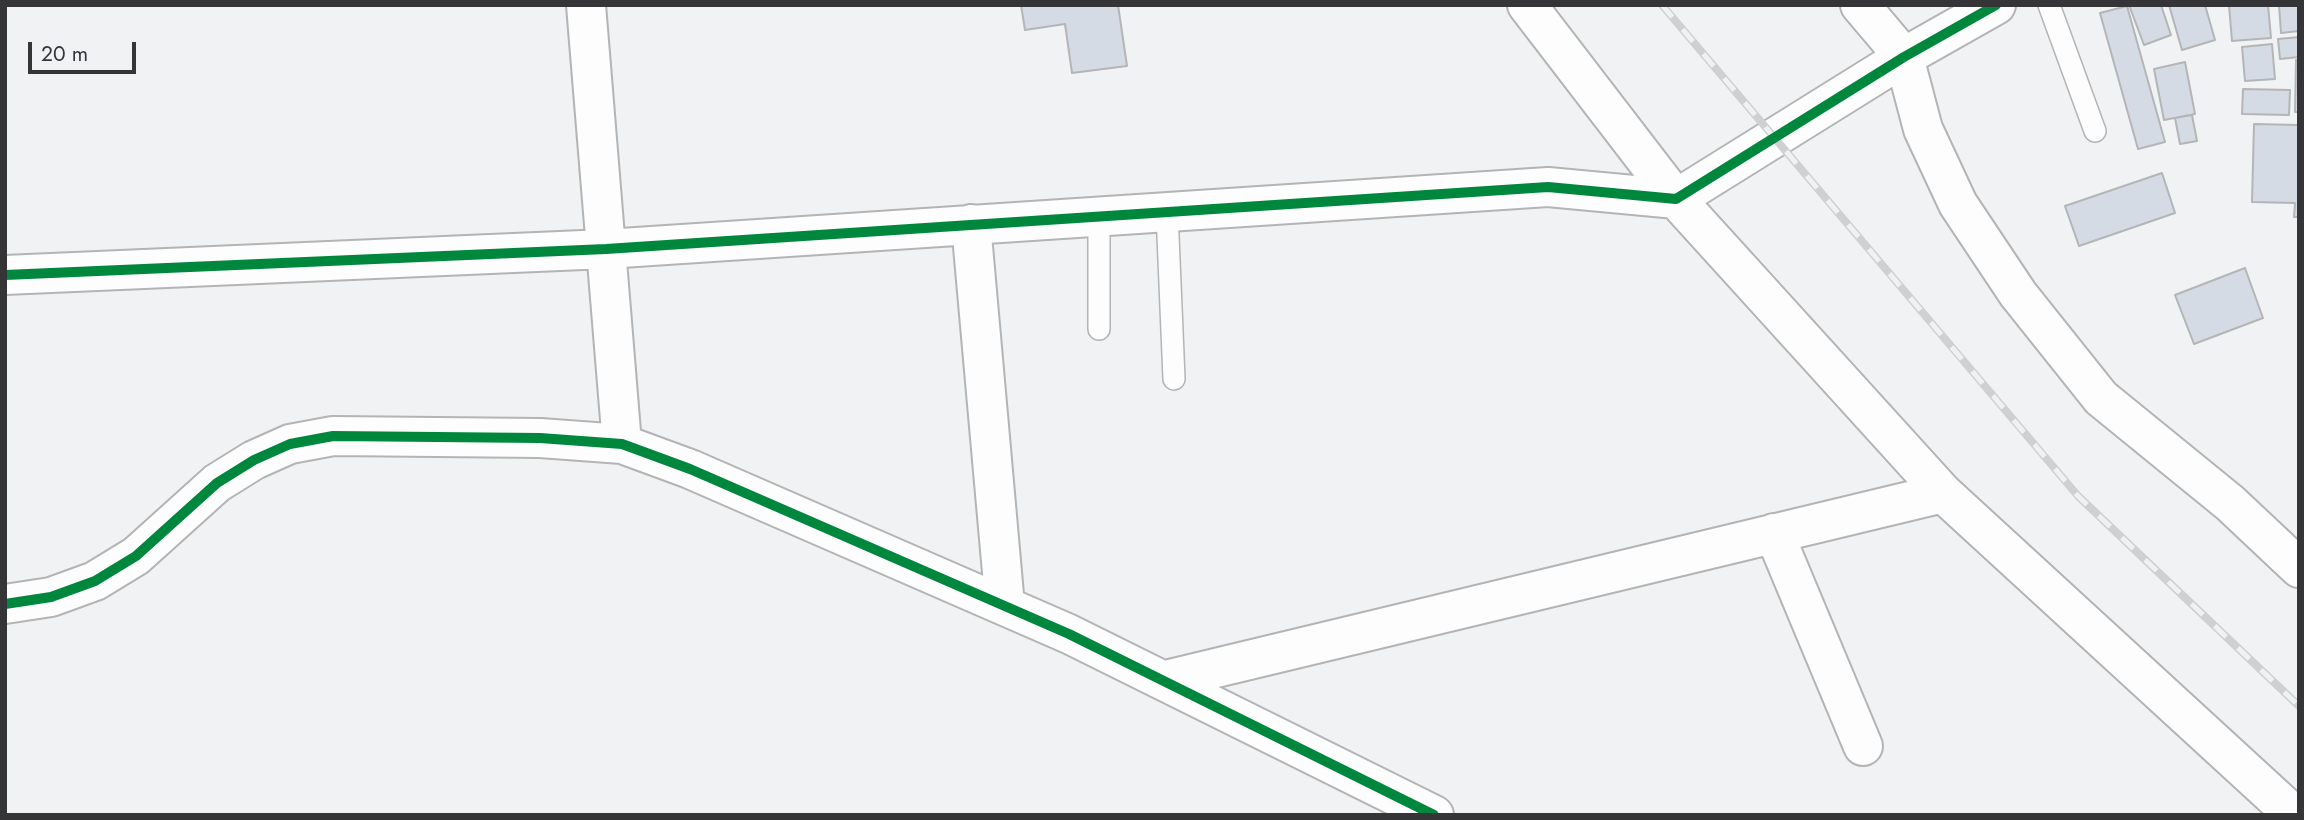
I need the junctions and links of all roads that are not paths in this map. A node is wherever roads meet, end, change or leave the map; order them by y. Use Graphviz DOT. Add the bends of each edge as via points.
graph roads {
  1 [pos="586,5"];
  2 [pos="1527,5"];
  3 [pos="1860,5"];
  4 [pos="1996,5"];
  5 [pos="2049,5"];
  6 [pos="1904,57"];
  7 [pos="2095,131"];
  8 [pos="1676,199"];
  9 [pos="1167,212"];
  10 [pos="1098,216"];
  11 [pos="971,225"];
  12 [pos="606,249"];
  13 [pos="5,275"];
  14 [pos="1099,329"];
  15 [pos="1174,380"];
  16 [pos="622,444"];
  17 [pos="1943,493"];
  18 [pos="1774,533"];
  19 [pos="2299,568"];
  20 [pos="5,604"];
  21 [pos="1005,606"];
  22 [pos="1166,680"];
  23 [pos="1863,746"];
  24 [pos="1434,815"];
  25 [pos="2294,815"];
  1 -- 12 [label="street"];
  2 -- 8 [label="street"];
  3 -- 6 [label="street"];
  4 -- 6 [label="street"];
  5 -- 7 [label="lane"];
  6 -- 8 [label="street"];
  6 -- 19 [label="street" via="1923,129 1958,204 2018,294 2101,398 2230,503"];
  8 -- 9 [label="street" via="1548,187"];
  8 -- 17 [label="street"];
  9 -- 10 [label="street"];
  9 -- 15 [label="lane"];
  10 -- 11 [label="street"];
  10 -- 14 [label="lane"];
  11 -- 12 [label="street"];
  11 -- 21 [label="street"];
  12 -- 13 [label="street"];
  12 -- 16 [label="street"];
  16 -- 20 [label="street" via="540,438 333,436 290,444 217,483 136,556 95,581 51,597"];
  16 -- 21 [label="street"];
  17 -- 18 [label="street"];
  17 -- 25 [label="street"];
  18 -- 22 [label="street"];
  18 -- 23 [label="street"];
  21 -- 22 [label="street"];
  22 -- 24 [label="street"];
}
